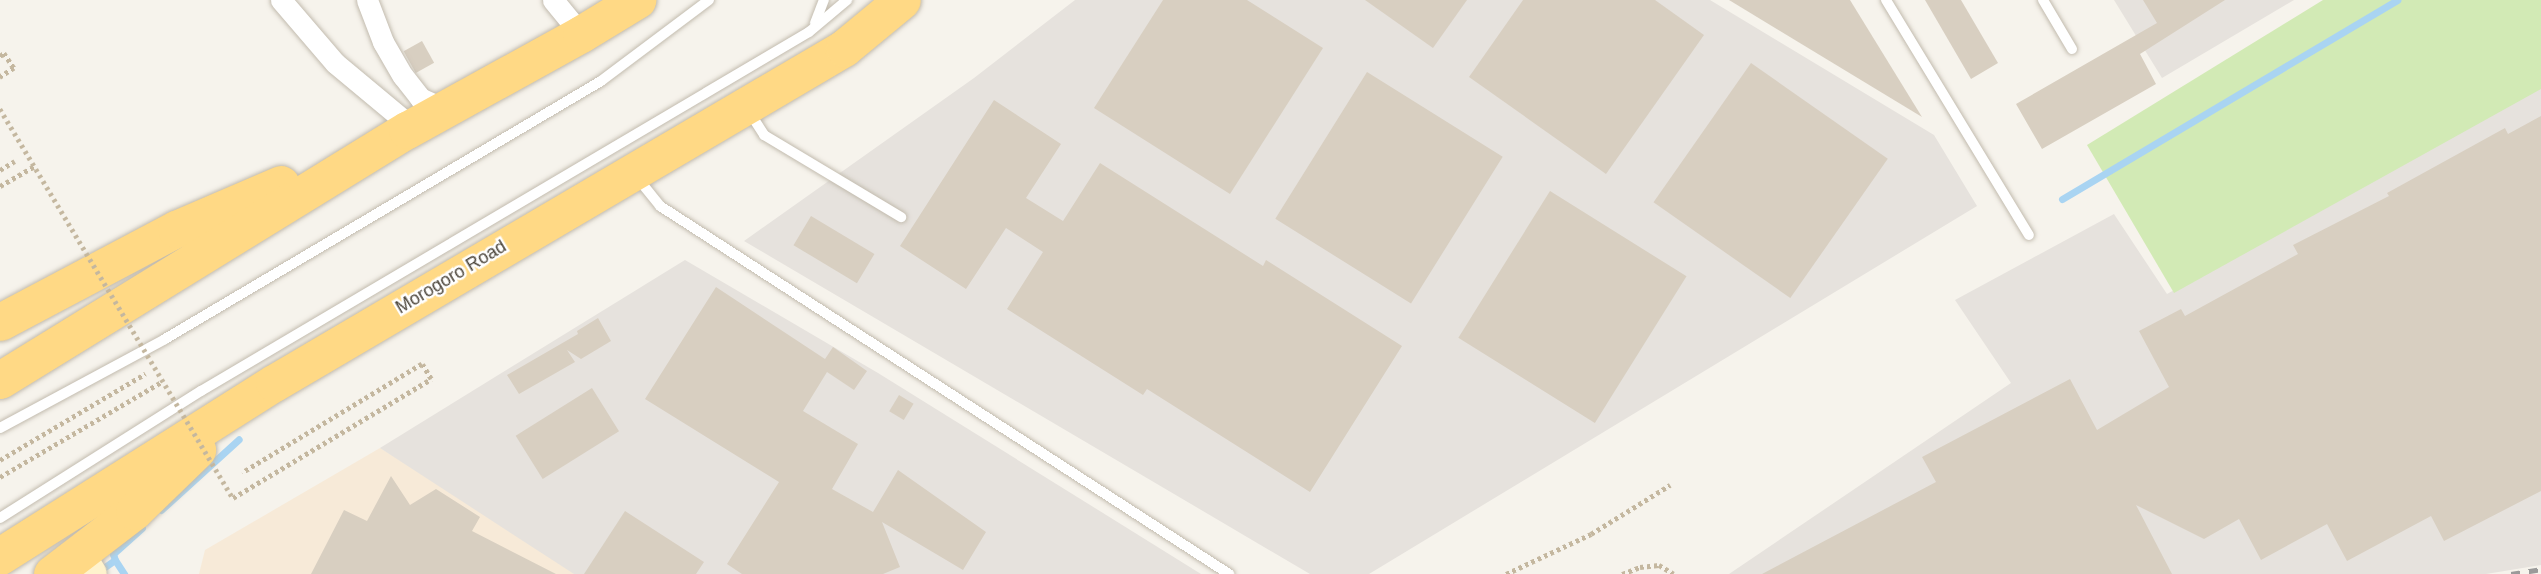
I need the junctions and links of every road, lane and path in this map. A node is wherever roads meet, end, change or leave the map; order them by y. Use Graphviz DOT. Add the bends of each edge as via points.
graph roads {
  1 [pos="281,0"];
  2 [pos="367,0"];
  3 [pos="553,0"];
  4 [pos="637,0"];
  5 [pos="709,0"];
  6 [pos="824,0"];
  7 [pos="848,0"];
  8 [pos="902,0"];
  9 [pos="1886,0"];
  10 [pos="2043,0"];
  11 [pos="808,32"];
  12 [pos="581,34"];
  13 [pos="2072,49"];
  14 [pos="0,56"];
  15 [pos="0,77"];
  16 [pos="745,105"];
  17 [pos="0,109"];
  18 [pos="447,110"];
  19 [pos="410,129"];
  20 [pos="15,161"];
  21 [pos="34,166"];
  22 [pos="0,170"];
  23 [pos="631,170"];
  24 [pos="0,186"];
  25 [pos="901,217"];
  26 [pos="2029,234"];
  27 [pos="0,322"];
  28 [pos="145,374"];
  29 [pos="0,380"];
  30 [pos="163,380"];
  31 [pos="274,383"];
  32 [pos="0,428"];
  33 [pos="0,460"];
  34 [pos="242,474"];
  35 [pos="0,477"];
  36 [pos="1670,485"];
  37 [pos="0,518"];
  38 [pos="0,556"];
  39 [pos="74,568"];
  40 [pos="1229,574"];
  41 [pos="1506,574"];
  42 [pos="1622,574"];
  43 [pos="1674,574"];
  1 -- 19 [label="street" via="335,63"];
  2 -- 18 [label="street" via="402,76 420,98"];
  3 -- 12 [label="street"];
  4 -- 12 [label="highway"];
  5 -- 32 [label="lane" via="601,81 165,339"];
  6 -- 11 [label="lane"];
  7 -- 11 [label="lane, Morogoro Road"];
  8 -- 16 [label="highway, Morogoro Road" via="844,48"];
  9 -- 26 [label="lane"];
  10 -- 13 [label="lane"];
  11 -- 37 [label="lane, Morogoro Road" via="213,383"];
  12 -- 18 [label="highway"];
  14 -- 15 [label="path" via="4,53 14,68"];
  16 -- 23 [label="highway, Morogoro Road"];
  16 -- 25 [label="lane" via="764,135"];
  17 -- 21 [label="path, bridge"];
  18 -- 19 [label="highway"];
  19 -- 27 [label="highway" via="176,229"];
  19 -- 29 [label="highway"];
  20 -- 22 [label="path"];
  21 -- 24 [label="path"];
  21 -- 30 [label="path, bridge"];
  23 -- 31 [label="highway, Morogoro Road"];
  23 -- 40 [label="lane" via="660,206"];
  28 -- 33 [label="path"];
  30 -- 34 [label="path, bridge" via="233,498 431,379 422,364"];
  30 -- 35 [label="path"];
  31 -- 38 [label="highway, Morogoro Road"];
  31 -- 39 [label="highway" via="185,460"];
  36 -- 41 [label="path" via="1591,534"];
  42 -- 43 [label="path" via="1658,565"];
}
